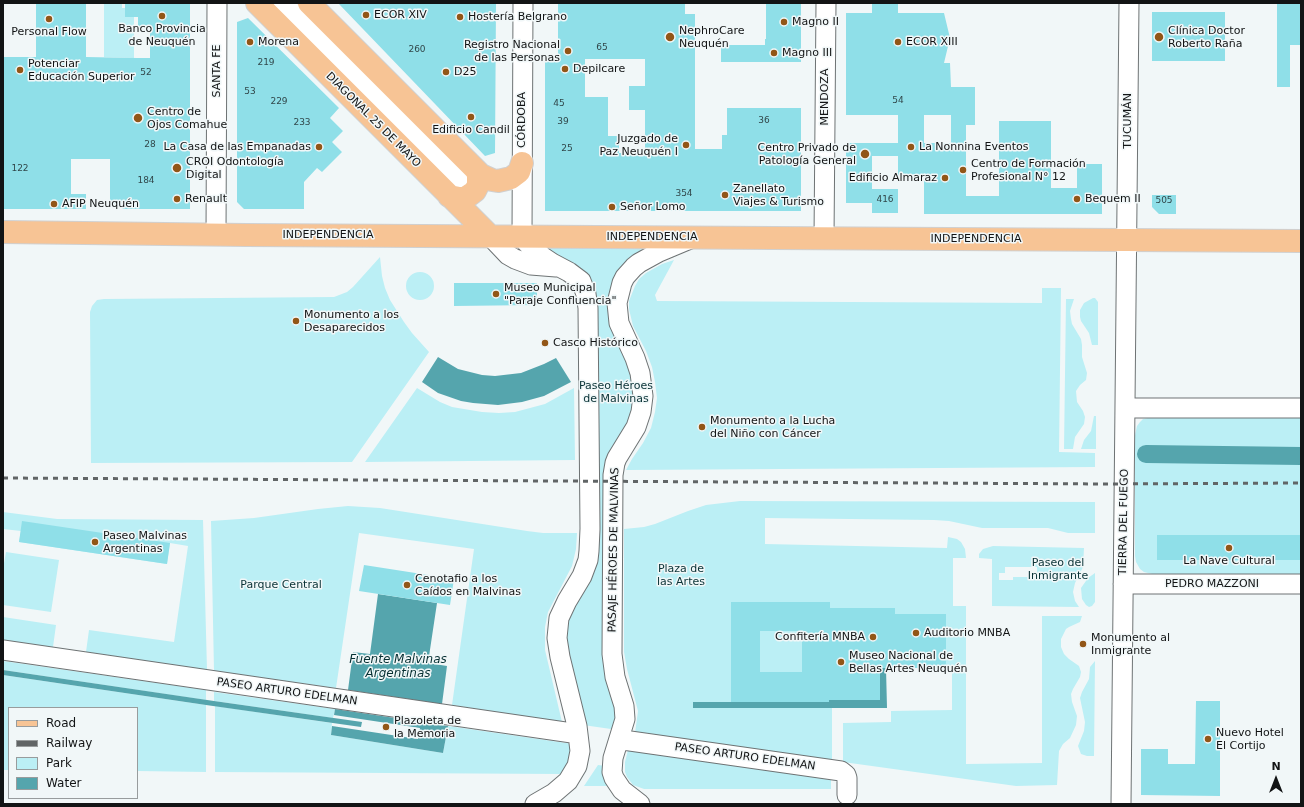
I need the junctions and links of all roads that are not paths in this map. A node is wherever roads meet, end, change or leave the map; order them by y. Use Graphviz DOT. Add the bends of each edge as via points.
graph roads {
  1 [pos="217,3"];
  2 [pos="257,3"];
  3 [pos="283,3"];
  4 [pos="309,3"];
  5 [pos="523,3"];
  6 [pos="826,3"];
  7 [pos="1129,3"];
  8 [pos="522,163"];
  9 [pos="461,181"];
  10 [pos="3,232"];
  11 [pos="216,235"];
  12 [pos="490,236"];
  13 [pos="522,236"];
  14 [pos="693,238"];
  15 [pos="824,238"];
  16 [pos="1127,240"];
  17 [pos="1301,241"];
  18 [pos="561,268"];
  19 [pos="1125,408"];
  20 [pos="1301,408"];
  21 [pos="1123,584"];
  22 [pos="1301,584"];
  23 [pos="3,650"];
  24 [pos="572,733"];
  25 [pos="623,740"];
  26 [pos="847,795"];
  27 [pos="535,804"];
  28 [pos="640,804"];
  29 [pos="1121,804"];
  1 -- 11 [label="street, SANTA FE"];
  2 -- 9 [label="main road, DIAGONAL 25 DE MAYO"];
  3 -- 9 [label="street"];
  4 -- 9 [label="main road, DIAGONAL 25 DE MAYO"];
  5 -- 8 [label="street, CÓRDOBA"];
  6 -- 15 [label="street, MENDOZA"];
  7 -- 16 [label="street, TUCUMÁN"];
  8 -- 9 [label="main road, DIAGONAL 25 DE MAYO" via="519,172 505,180 486,178"];
  8 -- 13 [label="street, CÓRDOBA"];
  9 -- 12 [label="main road, DIAGONAL 25 DE MAYO"];
  10 -- 11 [label="main road, INDEPENDENCIA"];
  11 -- 12 [label="main road, INDEPENDENCIA"];
  12 -- 13 [label="main road, INDEPENDENCIA"];
  12 -- 18 [label="street" via="515,259"];
  13 -- 14 [label="main road, INDEPENDENCIA"];
  13 -- 18 [label="street" via="543,257"];
  14 -- 15 [label="main road, INDEPENDENCIA"];
  14 -- 28 [label="street, PASAJE HÉROES DE MALVINAS" via="654,254 634,267 622,283 617,303 619,323 640,372 643,396 638,423 617,458 613,475 612,654 625,719 613,758 612,772 622,790"];
  15 -- 16 [label="main road, INDEPENDENCIA"];
  16 -- 17 [label="main road, INDEPENDENCIA"];
  16 -- 19 [label="street, TIERRA DEL FUEGO"];
  18 -- 27 [label="street" via="581,281 588,308 589,551 582,576 562,610 558,638 560,657 578,726 580,751 577,766 568,781"];
  19 -- 20 [label="street"];
  19 -- 21 [label="street, TIERRA DEL FUEGO"];
  21 -- 22 [label="street, PEDRO MAZZONI"];
  21 -- 29 [label="street, TIERRA DEL FUEGO"];
  23 -- 24 [label="street, PASEO ARTURO EDELMAN"];
  25 -- 26 [label="street, PASEO ARTURO EDELMAN" via="837,770 844,773 847,778"];
}
